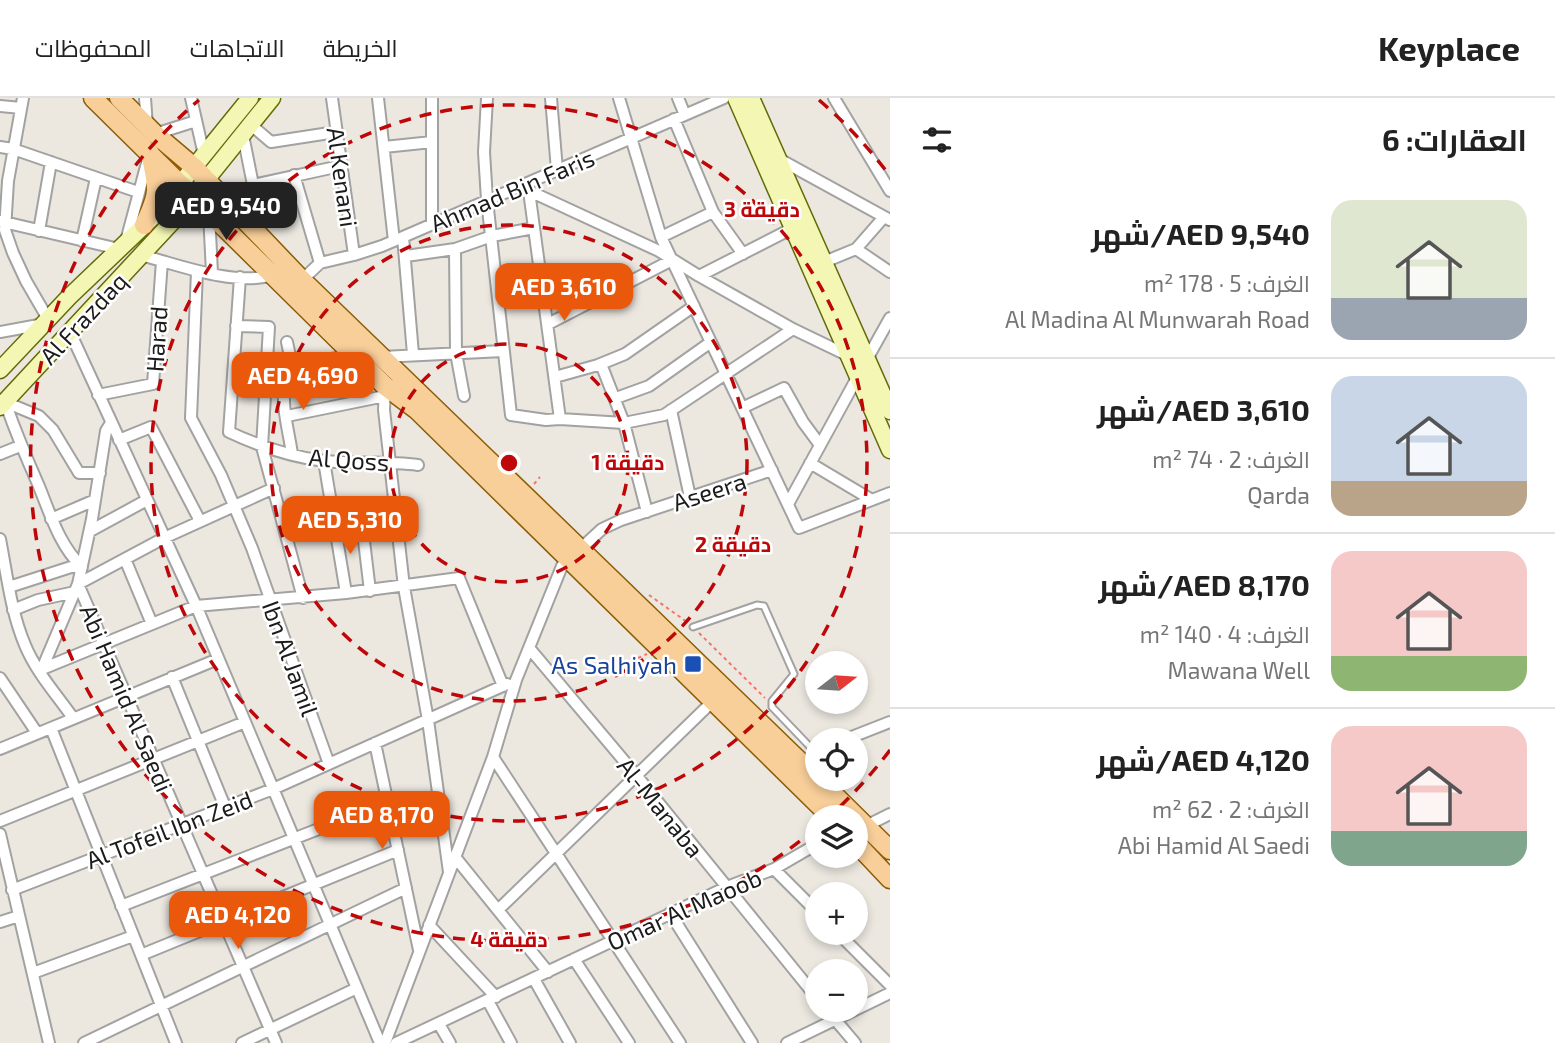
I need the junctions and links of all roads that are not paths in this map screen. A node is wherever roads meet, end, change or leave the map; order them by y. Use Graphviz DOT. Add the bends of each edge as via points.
graph roads {
  1 [pos="93,98"];
  2 [pos="119,98"];
  3 [pos="145,98"];
  4 [pos="191,98"];
  5 [pos="250,98"];
  6 [pos="272,98"];
  7 [pos="332,98"];
  8 [pos="378,98"];
  9 [pos="432,98"];
  10 [pos="487,98"];
  11 [pos="552,98"];
  12 [pos="619,98"];
  13 [pos="678,98"];
  14 [pos="724,98"];
  15 [pos="736,98"];
  16 [pos="751,98"];
  17 [pos="834,98"];
  18 [pos="22,103"];
  19 [pos="0,106"];
  20 [pos="679,117"];
  21 [pos="196,121"];
  22 [pos="151,130"];
  23 [pos="246,130"];
  24 [pos="336,132"];
  25 [pos="630,138"];
  26 [pos="432,142"];
  27 [pos="0,147"];
  28 [pos="384,147"];
  29 [pos="13,149"];
  30 [pos="150,153"];
  31 [pos="778,158"];
  32 [pos="51,162"];
  33 [pos="340,166"];
  34 [pos="201,167"];
  35 [pos="556,170"];
  36 [pos="294,175"];
  37 [pos="96,178"];
  38 [pos="179,183"];
  39 [pos="253,185"];
  40 [pos="524,189"];
  41 [pos="890,191"];
  42 [pos="138,192"];
  43 [pos="192,197"];
  44 [pos="487,200"];
  45 [pos="713,212"];
  46 [pos="209,213"];
  47 [pos="887,218"];
  48 [pos="3,222"];
  49 [pos="432,224"];
  50 [pos="144,225"];
  51 [pos="534,228"];
  52 [pos="793,228"];
  53 [pos="39,231"];
  54 [pos="256,231"];
  55 [pos="492,236"];
  56 [pos="661,237"];
  57 [pos="399,239"];
  58 [pos="82,241"];
  59 [pos="122,246"];
  60 [pos="456,249"];
  61 [pos="856,249"];
  62 [pos="743,254"];
  63 [pos="141,255"];
  64 [pos="354,255"];
  65 [pos="406,256"];
  66 [pos="672,260"];
  67 [pos="162,261"];
  68 [pos="824,262"];
  69 [pos="320,263"];
  70 [pos="197,271"];
  71 [pos="890,272"];
  72 [pos="212,273"];
  73 [pos="272,275"];
  74 [pos="699,276"];
  75 [pos="240,277"];
  76 [pos="302,280"];
  77 [pos="694,306"];
  78 [pos="890,318"];
  79 [pos="46,321"];
  80 [pos="548,324"];
  81 [pos="236,326"];
  82 [pos="793,329"];
  83 [pos="0,332"];
  84 [pos="70,332"];
  85 [pos="287,342"];
  86 [pos="711,342"];
  87 [pos="503,351"];
  88 [pos="456,353"];
  89 [pos="413,354"];
  90 [pos="354,355"];
  91 [pos="849,356"];
  92 [pos="382,357"];
  93 [pos="867,359"];
  94 [pos="601,364"];
  95 [pos="292,366"];
  96 [pos="0,370"];
  97 [pos="726,374"];
  98 [pos="858,376"];
  99 [pos="555,377"];
  100 [pos="875,377"];
  101 [pos="890,385"];
  102 [pos="385,391"];
  103 [pos="99,395"];
  104 [pos="464,396"];
  105 [pos="615,398"];
  106 [pos="2,405"];
  107 [pos="742,408"];
  108 [pos="671,410"];
  109 [pos="890,411"];
  110 [pos="287,416"];
  111 [pos="560,419"];
  112 [pos="111,423"];
  113 [pos="624,423"];
  114 [pos="119,440"];
  115 [pos="820,445"];
  116 [pos="20,446"];
  117 [pos="262,447"];
  118 [pos="890,450"];
  119 [pos="0,454"];
  120 [pos="292,454"];
  121 [pos="324,461"];
  122 [pos="390,461"];
  123 [pos="810,463"];
  124 [pos="418,465"];
  125 [pos="772,470"];
  126 [pos="100,474"];
  127 [pos="274,488"];
  128 [pos="890,493"];
  129 [pos="691,497"];
  130 [pos="96,500"];
  131 [pos="147,500"];
  132 [pos="872,500"];
  133 [pos="788,504"];
  134 [pos="234,506"];
  135 [pos="647,512"];
  136 [pos="395,513"];
  137 [pos="361,516"];
  138 [pos="51,519"];
  139 [pos="334,519"];
  140 [pos="200,521"];
  141 [pos="90,531"];
  142 [pos="164,538"];
  143 [pos="0,539"];
  144 [pos="574,553"];
  145 [pos="125,559"];
  146 [pos="82,567"];
  147 [pos="9,587"];
  148 [pos="404,587"];
  149 [pos="76,588"];
  150 [pos="370,591"];
  151 [pos="346,593"];
  152 [pos="303,598"];
  153 [pos="270,600"];
  154 [pos="196,606"];
  155 [pos="13,610"];
  156 [pos="152,624"];
  157 [pos="694,627"];
  158 [pos="104,644"];
  159 [pos="530,649"];
  160 [pos="219,659"];
  161 [pos="173,677"];
  162 [pos="0,678"];
  163 [pos="516,680"];
  164 [pos="503,686"];
  165 [pos="126,696"];
  166 [pos="713,701"];
  167 [pos="73,718"];
  168 [pos="428,720"];
  169 [pos="245,722"];
  170 [pos="890,722"];
  171 [pos="51,727"];
  172 [pos="868,731"];
  173 [pos="37,733"];
  174 [pos="198,741"];
  175 [pos="805,741"];
  176 [pos="375,743"];
  177 [pos="0,749"];
  178 [pos="493,757"];
  179 [pos="153,760"];
  180 [pos="329,764"];
  181 [pos="805,766"];
  182 [pos="636,775"];
  183 [pos="273,789"];
  184 [pos="75,791"];
  185 [pos="831,791"];
  186 [pos="388,802"];
  187 [pos="819,805"];
  188 [pos="845,805"];
  189 [pos="225,807"];
  190 [pos="890,814"];
  191 [pos="0,821"];
  192 [pos="181,824"];
  193 [pos="868,825"];
  194 [pos="868,828"];
  195 [pos="0,834"];
  196 [pos="294,838"];
  197 [pos="398,850"];
  198 [pos="890,850"];
  199 [pos="805,851"];
  200 [pos="555,853"];
  201 [pos="101,855"];
  202 [pos="868,856"];
  203 [pos="455,857"];
  204 [pos="774,869"];
  205 [pos="449,872"];
  206 [pos="203,874"];
  207 [pos="890,879"];
  208 [pos="313,884"];
  209 [pos="727,887"];
  210 [pos="406,888"];
  211 [pos="12,890"];
  212 [pos="805,900"];
  213 [pos="121,906"];
  214 [pos="499,909"];
  215 [pos="670,913"];
  216 [pos="19,916"];
  217 [pos="223,920"];
  218 [pos="0,922"];
  219 [pos="330,924"];
  220 [pos="429,925"];
  221 [pos="134,936"];
  222 [pos="613,940"];
  223 [pos="850,945"];
  224 [pos="419,952"];
  225 [pos="141,955"];
  226 [pos="574,959"];
  227 [pos="243,966"];
  228 [pos="548,972"];
  229 [pos="33,973"];
  230 [pos="534,979"];
  231 [pos="805,983"];
  232 [pos="890,985"];
  233 [pos="357,988"];
  234 [pos="890,993"];
  235 [pos="492,999"];
  236 [pos="868,1004"];
  237 [pos="161,1005"];
  238 [pos="831,1022"];
  239 [pos="837,1022"];
  240 [pos="439,1024"];
  241 [pos="270,1029"];
  242 [pos="49,1043"];
  243 [pos="84,1043"];
  244 [pos="176,1043"];
  245 [pos="242,1043"];
  246 [pos="276,1043"];
  247 [pos="382,1043"];
  248 [pos="396,1043"];
  249 [pos="450,1043"];
  250 [pos="511,1043"];
  251 [pos="570,1043"];
  252 [pos="629,1043"];
  253 [pos="680,1043"];
  254 [pos="752,1043"];
  255 [pos="787,1043"];
  256 [pos="855,1043"];
  1 -- 30 [label="main road"];
  2 -- 22 [label="main road"];
  3 -- 22 [label="street"];
  4 -- 21 [label="street"];
  5 -- 34 [label="main road, Al Frazdaq"];
  6 -- 23 [label="main road, Al Frazdaq"];
  7 -- 24 [label="street, Al Kenani"];
  8 -- 28 [label="street"];
  9 -- 26 [label="street"];
  10 -- 44 [label="street"];
  11 -- 35 [label="street"];
  12 -- 25 [label="street"];
  13 -- 20 [label="street"];
  14 -- 20 [label="street, Ahmad Bin Faris"];
  15 -- 52 [label="main road"];
  16 -- 31 [label="main road"];
  17 -- 41 [label="street"];
  18 -- 19 [label="street"];
  18 -- 29 [label="street"];
  20 -- 25 [label="street, Ahmad Bin Faris"];
  20 -- 45 [label="street"];
  21 -- 22 [label="street"];
  21 -- 34 [label="street"];
  22 -- 34 [label="main road"];
  23 -- 24 [label="street" via="271,142"];
  23 -- 34 [label="main road, Al Frazdaq"];
  23 -- 39 [label="street"];
  24 -- 33 [label="street, Al Kenani"];
  25 -- 35 [label="street, Ahmad Bin Faris"];
  25 -- 56 [label="street"];
  26 -- 28 [label="street"];
  26 -- 49 [label="street"];
  27 -- 29 [label="street"];
  28 -- 57 [label="street"];
  29 -- 32 [label="street"];
  29 -- 48 [label="street"];
  30 -- 38 [label="main road"];
  30 -- 42 [label="street"];
  30 -- 50 [label="main road" via="158,193"];
  31 -- 47 [label="street"];
  31 -- 68 [label="main road"];
  32 -- 37 [label="street"];
  32 -- 53 [label="street"];
  33 -- 36 [label="street"];
  33 -- 64 [label="street, Al Kenani"];
  34 -- 38 [label="main road, Al Frazdaq"];
  34 -- 43 [label="main road, Al Frazdaq"];
  34 -- 54 [label="main road"];
  35 -- 40 [label="street, Ahmad Bin Faris"];
  36 -- 39 [label="street"];
  36 -- 69 [label="street"];
  37 -- 42 [label="street"];
  37 -- 58 [label="street"];
  38 -- 43 [label="main road"];
  38 -- 50 [label="main road, Al Frazdaq"];
  39 -- 54 [label="street"];
  40 -- 44 [label="street, Ahmad Bin Faris"];
  40 -- 51 [label="street"];
  40 -- 66 [label="street"];
  42 -- 59 [label="street"];
  43 -- 46 [label="main road"];
  43 -- 63 [label="main road, Al Frazdaq"];
  44 -- 49 [label="street, Ahmad Bin Faris"];
  44 -- 55 [label="street"];
  45 -- 56 [label="street"];
  45 -- 62 [label="street"];
  46 -- 72 [label="street"];
  46 -- 73 [label="main road"];
  47 -- 61 [label="street"];
  48 -- 53 [label="street"];
  48 -- 79 [label="street"];
  49 -- 57 [label="street, Ahmad Bin Faris"];
  50 -- 59 [label="main road, Al Frazdaq"];
  51 -- 55 [label="street"];
  51 -- 80 [label="street"];
  52 -- 62 [label="street"];
  52 -- 91 [label="main road"];
  53 -- 58 [label="street"];
  54 -- 76 [label="main road"];
  55 -- 60 [label="street"];
  55 -- 87 [label="street"];
  56 -- 66 [label="street"];
  57 -- 64 [label="street, Ahmad Bin Faris"];
  57 -- 65 [label="street"];
  58 -- 59 [label="street"];
  59 -- 79 [label="main road, Al Frazdaq"];
  60 -- 65 [label="street"];
  60 -- 88 [label="street"];
  61 -- 68 [label="street"];
  61 -- 71 [label="street"];
  62 -- 74 [label="street"];
  63 -- 67 [label="street"];
  63 -- 84 [label="main road, Al Frazdaq"];
  64 -- 69 [label="street, Ahmad Bin Faris"];
  65 -- 89 [label="street"];
  66 -- 74 [label="street"];
  66 -- 77 [label="street"];
  66 -- 80 [label="street"];
  67 -- 70 [label="street"];
  67 -- 103 [label="street, Harad" via="153,384"];
  68 -- 93 [label="main road"];
  69 -- 76 [label="street"];
  70 -- 72 [label="street"];
  70 -- 134 [label="street, Ibn Al Jamil" via="191,418"];
  72 -- 75 [label="street"];
  73 -- 75 [label="street" via="258,280"];
  73 -- 90 [label="main road"];
  74 -- 82 [label="street"];
  75 -- 81 [label="street, Al Qoss"];
  76 -- 92 [label="main road"];
  77 -- 86 [label="street"];
  77 -- 94 [label="street" via="625,354"];
  78 -- 93 [label="street"];
  79 -- 83 [label="street"];
  79 -- 96 [label="main road, Al Frazdaq"];
  80 -- 99 [label="street"];
  81 -- 117 [label="street, Al Qoss" via="229,432"];
  81 -- 117 [label="street" via="269,327"];
  82 -- 91 [label="street"];
  82 -- 97 [label="street"];
  84 -- 103 [label="street"];
  84 -- 106 [label="main road, Al Frazdaq"];
  85 -- 95 [label="street"];
  86 -- 97 [label="street"];
  86 -- 105 [label="street" via="649,386"];
  87 -- 88 [label="street"];
  87 -- 111 [label="street" via="511,415"];
  88 -- 89 [label="street"];
  88 -- 104 [label="street"];
  89 -- 92 [label="street"];
  90 -- 95 [label="street"];
  90 -- 102 [label="main road"];
  91 -- 98 [label="main road"];
  92 -- 144 [label="main road"];
  93 -- 100 [label="main road"];
  94 -- 99 [label="street"];
  94 -- 105 [label="street"];
  95 -- 110 [label="street" via="283,409"];
  97 -- 107 [label="street"];
  97 -- 108 [label="street"];
  98 -- 115 [label="street"];
  98 -- 118 [label="main road"];
  99 -- 111 [label="street"];
  100 -- 101 [label="street"];
  100 -- 109 [label="main road"];
  102 -- 110 [label="street"];
  102 -- 122 [label="street"];
  102 -- 144 [label="main road" via="417,410"];
  103 -- 112 [label="street"];
  105 -- 113 [label="street"];
  106 -- 116 [label="street"];
  106 -- 126 [label="street" via="39,416 79,473"];
  107 -- 115 [label="street" via="784,388"];
  107 -- 125 [label="street"];
  108 -- 113 [label="street"];
  108 -- 129 [label="street"];
  110 -- 120 [label="street"];
  111 -- 113 [label="street"];
  112 -- 114 [label="street"];
  112 -- 126 [label="street"];
  113 -- 135 [label="street"];
  114 -- 131 [label="street"];
  114 -- 140 [label="street" via="151,427"];
  115 -- 123 [label="street"];
  116 -- 119 [label="street"];
  116 -- 138 [label="street"];
  117 -- 120 [label="street, Al Qoss"];
  117 -- 127 [label="street"];
  120 -- 121 [label="street, Al Qoss"];
  121 -- 122 [label="street, Al Qoss"];
  121 -- 139 [label="street"];
  122 -- 124 [label="street, Al Qoss"];
  122 -- 136 [label="street"];
  123 -- 132 [label="street"];
  123 -- 133 [label="street"];
  125 -- 129 [label="street, Aseera"];
  125 -- 133 [label="street"];
  126 -- 130 [label="street"];
  127 -- 134 [label="street"];
  127 -- 152 [label="street"];
  128 -- 132 [label="street"];
  129 -- 135 [label="street, Aseera"];
  130 -- 138 [label="street"];
  130 -- 141 [label="street"];
  131 -- 141 [label="street"];
  131 -- 142 [label="street"];
  132 -- 133 [label="street" via="799,528"];
  134 -- 140 [label="street"];
  134 -- 153 [label="street, Ibn Al Jamil"];
  135 -- 144 [label="street, Aseera" via="603,529"];
  136 -- 137 [label="street"];
  136 -- 148 [label="street"];
  137 -- 139 [label="street"];
  137 -- 150 [label="street"];
  138 -- 146 [label="street" via="72,558"];
  139 -- 151 [label="street"];
  140 -- 142 [label="street"];
  141 -- 146 [label="street"];
  142 -- 145 [label="street"];
  142 -- 154 [label="street"];
  143 -- 147 [label="street"];
  144 -- 159 [label="street" via="557,579"];
  144 -- 166 [label="main road"];
  144 -- 181 [label="main road"];
  145 -- 149 [label="street"];
  145 -- 156 [label="street"];
  146 -- 147 [label="street"];
  146 -- 149 [label="street"];
  147 -- 155 [label="street"];
  148 -- 150 [label="street"];
  148 -- 164 [label="street" via="459,578"];
  148 -- 168 [label="street"];
  149 -- 155 [label="street"];
  149 -- 158 [label="street, Abi Hamid Al Saedi"];
  149 -- 158 [label="street" via="42,669"];
  150 -- 151 [label="street"];
  151 -- 152 [label="street"];
  152 -- 153 [label="street"];
  153 -- 154 [label="street"];
  153 -- 180 [label="street, Ibn Al Jamil"];
  154 -- 156 [label="street"];
  154 -- 160 [label="street"];
  155 -- 167 [label="street" via="25,647"];
  156 -- 158 [label="street"];
  157 -- 175 [label="lane" via="764,606 794,674 771,704"];
  158 -- 165 [label="street, Abi Hamid Al Saedi"];
  159 -- 163 [label="street"];
  159 -- 182 [label="street, Al-Manaba"];
  160 -- 161 [label="street"];
  160 -- 169 [label="street"];
  161 -- 165 [label="street"];
  161 -- 174 [label="street"];
  162 -- 173 [label="street"];
  163 -- 164 [label="street, Al Tofeil Ibn Zeid"];
  163 -- 178 [label="street"];
  164 -- 168 [label="street, Al Tofeil Ibn Zeid"];
  165 -- 167 [label="street"];
  165 -- 179 [label="street, Abi Hamid Al Saedi"];
  166 -- 182 [label="street"];
  166 -- 187 [label="main road"];
  167 -- 171 [label="street"];
  168 -- 176 [label="street, Al Tofeil Ibn Zeid"];
  168 -- 205 [label="street"];
  169 -- 174 [label="street"];
  169 -- 183 [label="street"];
  170 -- 172 [label="street"];
  171 -- 173 [label="street"];
  171 -- 184 [label="street"];
  173 -- 177 [label="street"];
  174 -- 179 [label="street"];
  174 -- 189 [label="street"];
  176 -- 180 [label="street, Al Tofeil Ibn Zeid"];
  176 -- 186 [label="street"];
  178 -- 200 [label="street"];
  178 -- 203 [label="street"];
  179 -- 184 [label="street"];
  179 -- 192 [label="street, Abi Hamid Al Saedi"];
  180 -- 183 [label="street, Al Tofeil Ibn Zeid"];
  182 -- 200 [label="street"];
  182 -- 209 [label="street, Al-Manaba"];
  183 -- 189 [label="street, Al Tofeil Ibn Zeid"];
  183 -- 196 [label="street"];
  184 -- 191 [label="street"];
  184 -- 201 [label="street"];
  185 -- 188 [label="main road"];
  186 -- 196 [label="street"];
  186 -- 197 [label="street"];
  189 -- 192 [label="street, Al Tofeil Ibn Zeid"];
  190 -- 193 [label="street"];
  192 -- 201 [label="street, Al Tofeil Ibn Zeid"];
  192 -- 206 [label="street, Abi Hamid Al Saedi"];
  194 -- 198 [label="main road"];
  195 -- 211 [label="street"];
  196 -- 206 [label="street"];
  196 -- 208 [label="street"];
  197 -- 208 [label="street"];
  197 -- 210 [label="street"];
  199 -- 204 [label="street, Omar Al Maoob"];
  200 -- 214 [label="street"];
  200 -- 222 [label="street"];
  201 -- 211 [label="street, Al Tofeil Ibn Zeid"];
  201 -- 213 [label="street"];
  202 -- 207 [label="main road"];
  203 -- 205 [label="street"];
  203 -- 214 [label="street"];
  204 -- 209 [label="street, Omar Al Maoob"];
  204 -- 212 [label="street"];
  205 -- 220 [label="street"];
  206 -- 213 [label="street"];
  206 -- 217 [label="street, Abi Hamid Al Saedi"];
  208 -- 217 [label="street"];
  208 -- 219 [label="street"];
  209 -- 215 [label="street, Omar Al Maoob"];
  209 -- 231 [label="street, Al-Manaba"];
  210 -- 219 [label="street"];
  210 -- 224 [label="street"];
  211 -- 216 [label="street"];
  213 -- 221 [label="street"];
  214 -- 228 [label="street"];
  215 -- 222 [label="street, Omar Al Maoob"];
  215 -- 254 [label="street"];
  216 -- 218 [label="street"];
  216 -- 229 [label="street"];
  217 -- 225 [label="street"];
  217 -- 227 [label="street, Abi Hamid Al Saedi"];
  219 -- 227 [label="street"];
  219 -- 233 [label="street"];
  220 -- 224 [label="street"];
  220 -- 235 [label="street"];
  221 -- 225 [label="street"];
  221 -- 229 [label="street"];
  222 -- 226 [label="street, Omar Al Maoob"];
  222 -- 253 [label="street"];
  223 -- 232 [label="street"];
  224 -- 247 [label="street"];
  225 -- 237 [label="street"];
  226 -- 228 [label="street, Omar Al Maoob"];
  226 -- 252 [label="street"];
  227 -- 237 [label="street"];
  227 -- 241 [label="street, Abi Hamid Al Saedi"];
  228 -- 230 [label="street, Omar Al Maoob"];
  229 -- 242 [label="street"];
  230 -- 235 [label="street, Omar Al Maoob"];
  230 -- 251 [label="street"];
  233 -- 241 [label="street"];
  233 -- 247 [label="street"];
  234 -- 236 [label="street"];
  235 -- 240 [label="street, Omar Al Maoob"];
  235 -- 250 [label="street"];
  237 -- 243 [label="street"];
  237 -- 244 [label="street"];
  238 -- 255 [label="street"];
  239 -- 256 [label="street"];
  240 -- 248 [label="street, Omar Al Maoob"];
  240 -- 249 [label="street"];
  241 -- 245 [label="street"];
  241 -- 246 [label="street, Abi Hamid Al Saedi"];
}
